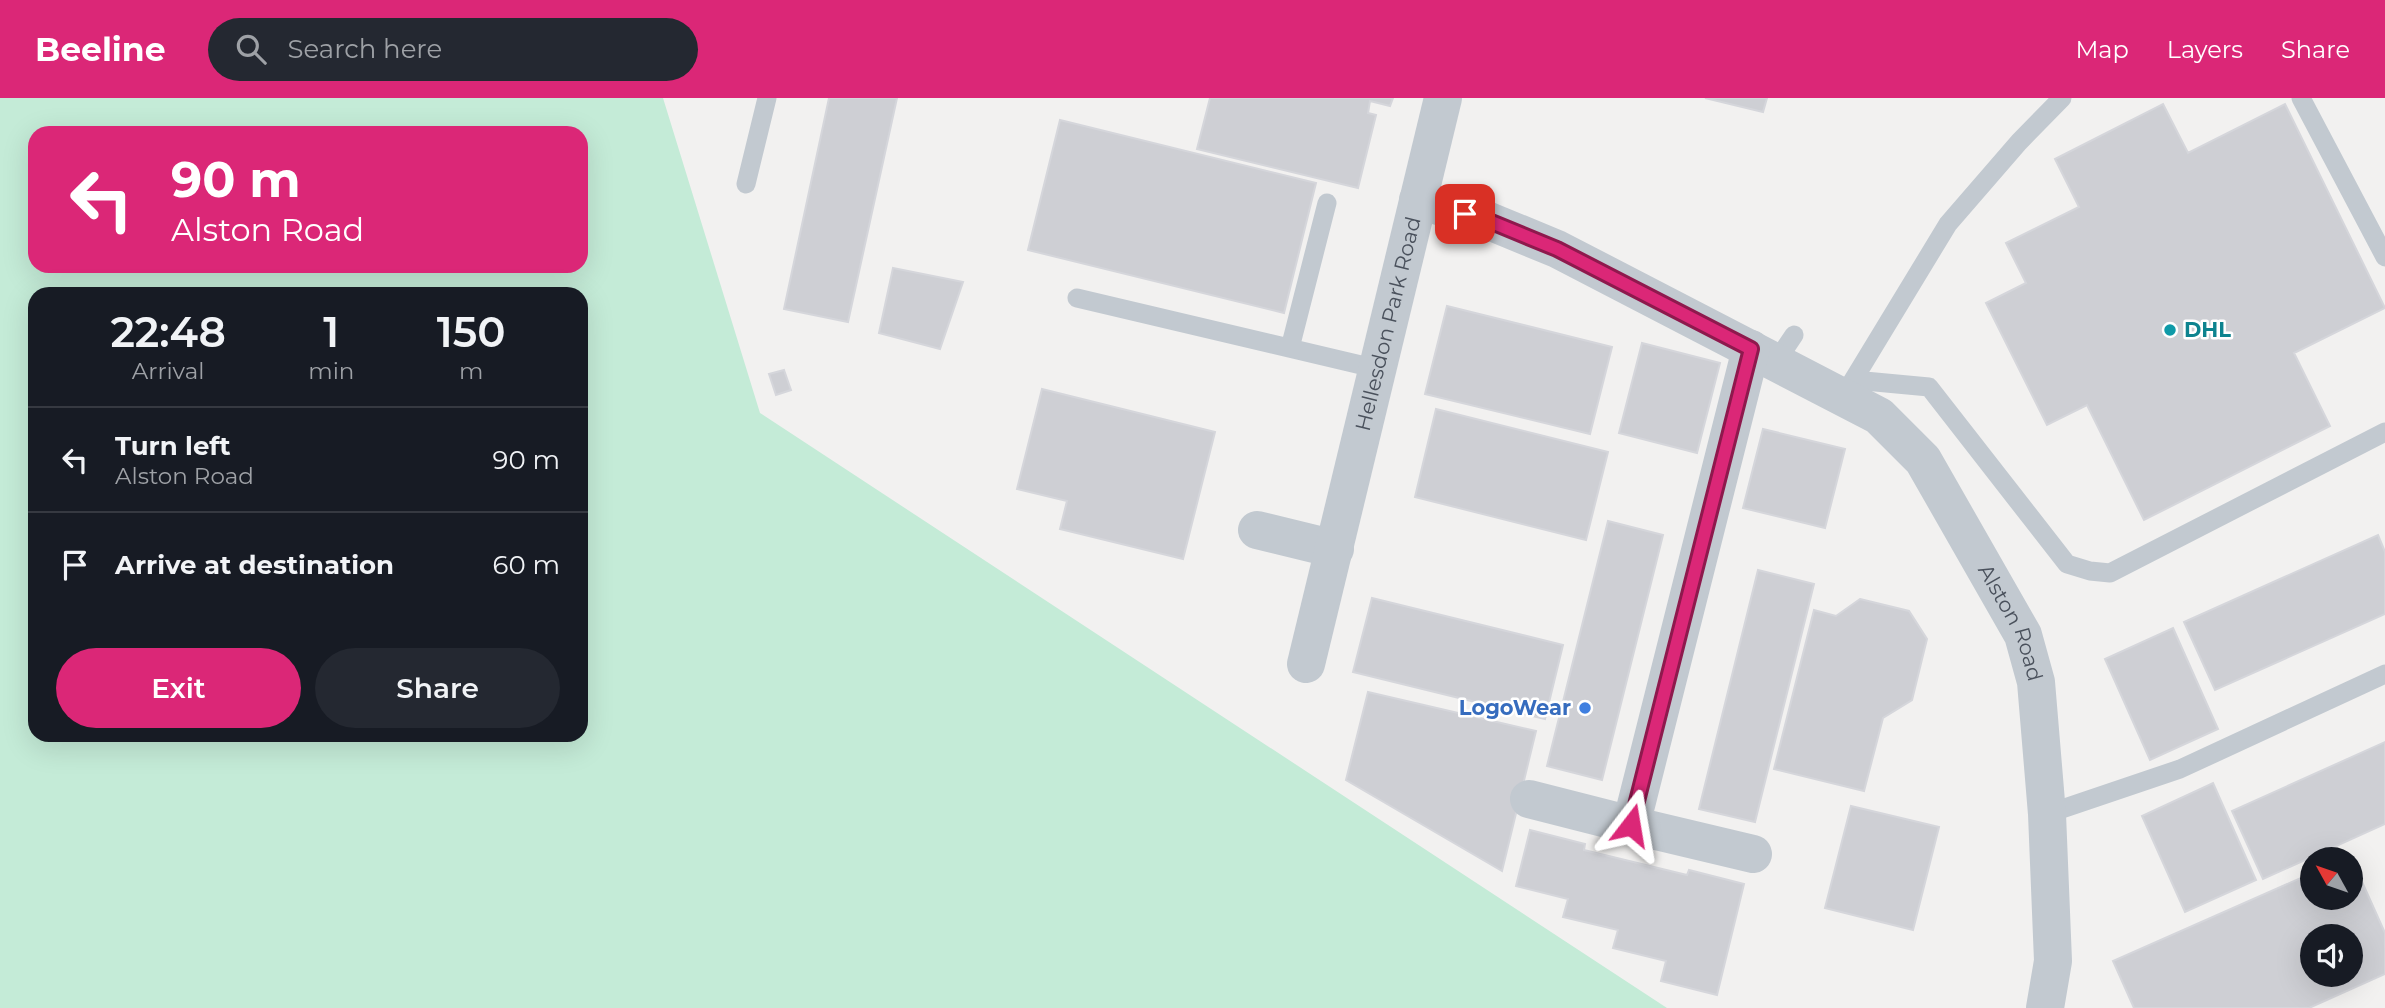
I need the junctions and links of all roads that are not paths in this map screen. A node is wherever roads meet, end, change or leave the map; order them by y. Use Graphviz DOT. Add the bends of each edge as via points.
graph roads {
  1 [pos="767,98"];
  2 [pos="1443,98"];
  3 [pos="2062,98"];
  4 [pos="2301,98"];
  5 [pos="746,184"];
  6 [pos="1418,200"];
  7 [pos="1327,203"];
  8 [pos="2385,257"];
  9 [pos="1077,299"];
  10 [pos="1290,348"];
  11 [pos="1773,349"];
  12 [pos="1378,369"];
  13 [pos="1848,388"];
  14 [pos="2385,432"];
  15 [pos="1257,530"];
  16 [pos="1335,548"];
  17 [pos="1306,664"];
  18 [pos="2385,674"];
  19 [pos="1529,799"];
  20 [pos="2047,814"];
  21 [pos="1631,825"];
  22 [pos="1754,854"];
  23 [pos="2045,1008"];
  1 -- 5 [label="lane"];
  2 -- 6 [label="street, Hellesdon Park Road"];
  3 -- 13 [label="lane" via="1948,224"];
  4 -- 8 [label="lane"];
  6 -- 11 [label="street, Alston Road" via="1489,221 1557,249"];
  6 -- 12 [label="street, Hellesdon Park Road"];
  7 -- 10 [label="lane"];
  9 -- 10 [label="lane"];
  10 -- 12 [label="lane"];
  11 -- 13 [label="street, Alston Road"];
  11 -- 21 [label="street"];
  12 -- 16 [label="street, Hellesdon Park Road"];
  13 -- 14 [label="lane" via="1929,387 2067,564 2110,573"];
  13 -- 20 [label="street, Alston Road" via="1923,460 2023,635 2036,682"];
  15 -- 16 [label="street"];
  16 -- 17 [label="street, Hellesdon Park Road"];
  18 -- 20 [label="lane" via="2180,769"];
  19 -- 21 [label="street"];
  20 -- 23 [label="street, Alston Road" via="2053,961"];
  21 -- 22 [label="street"];
}
